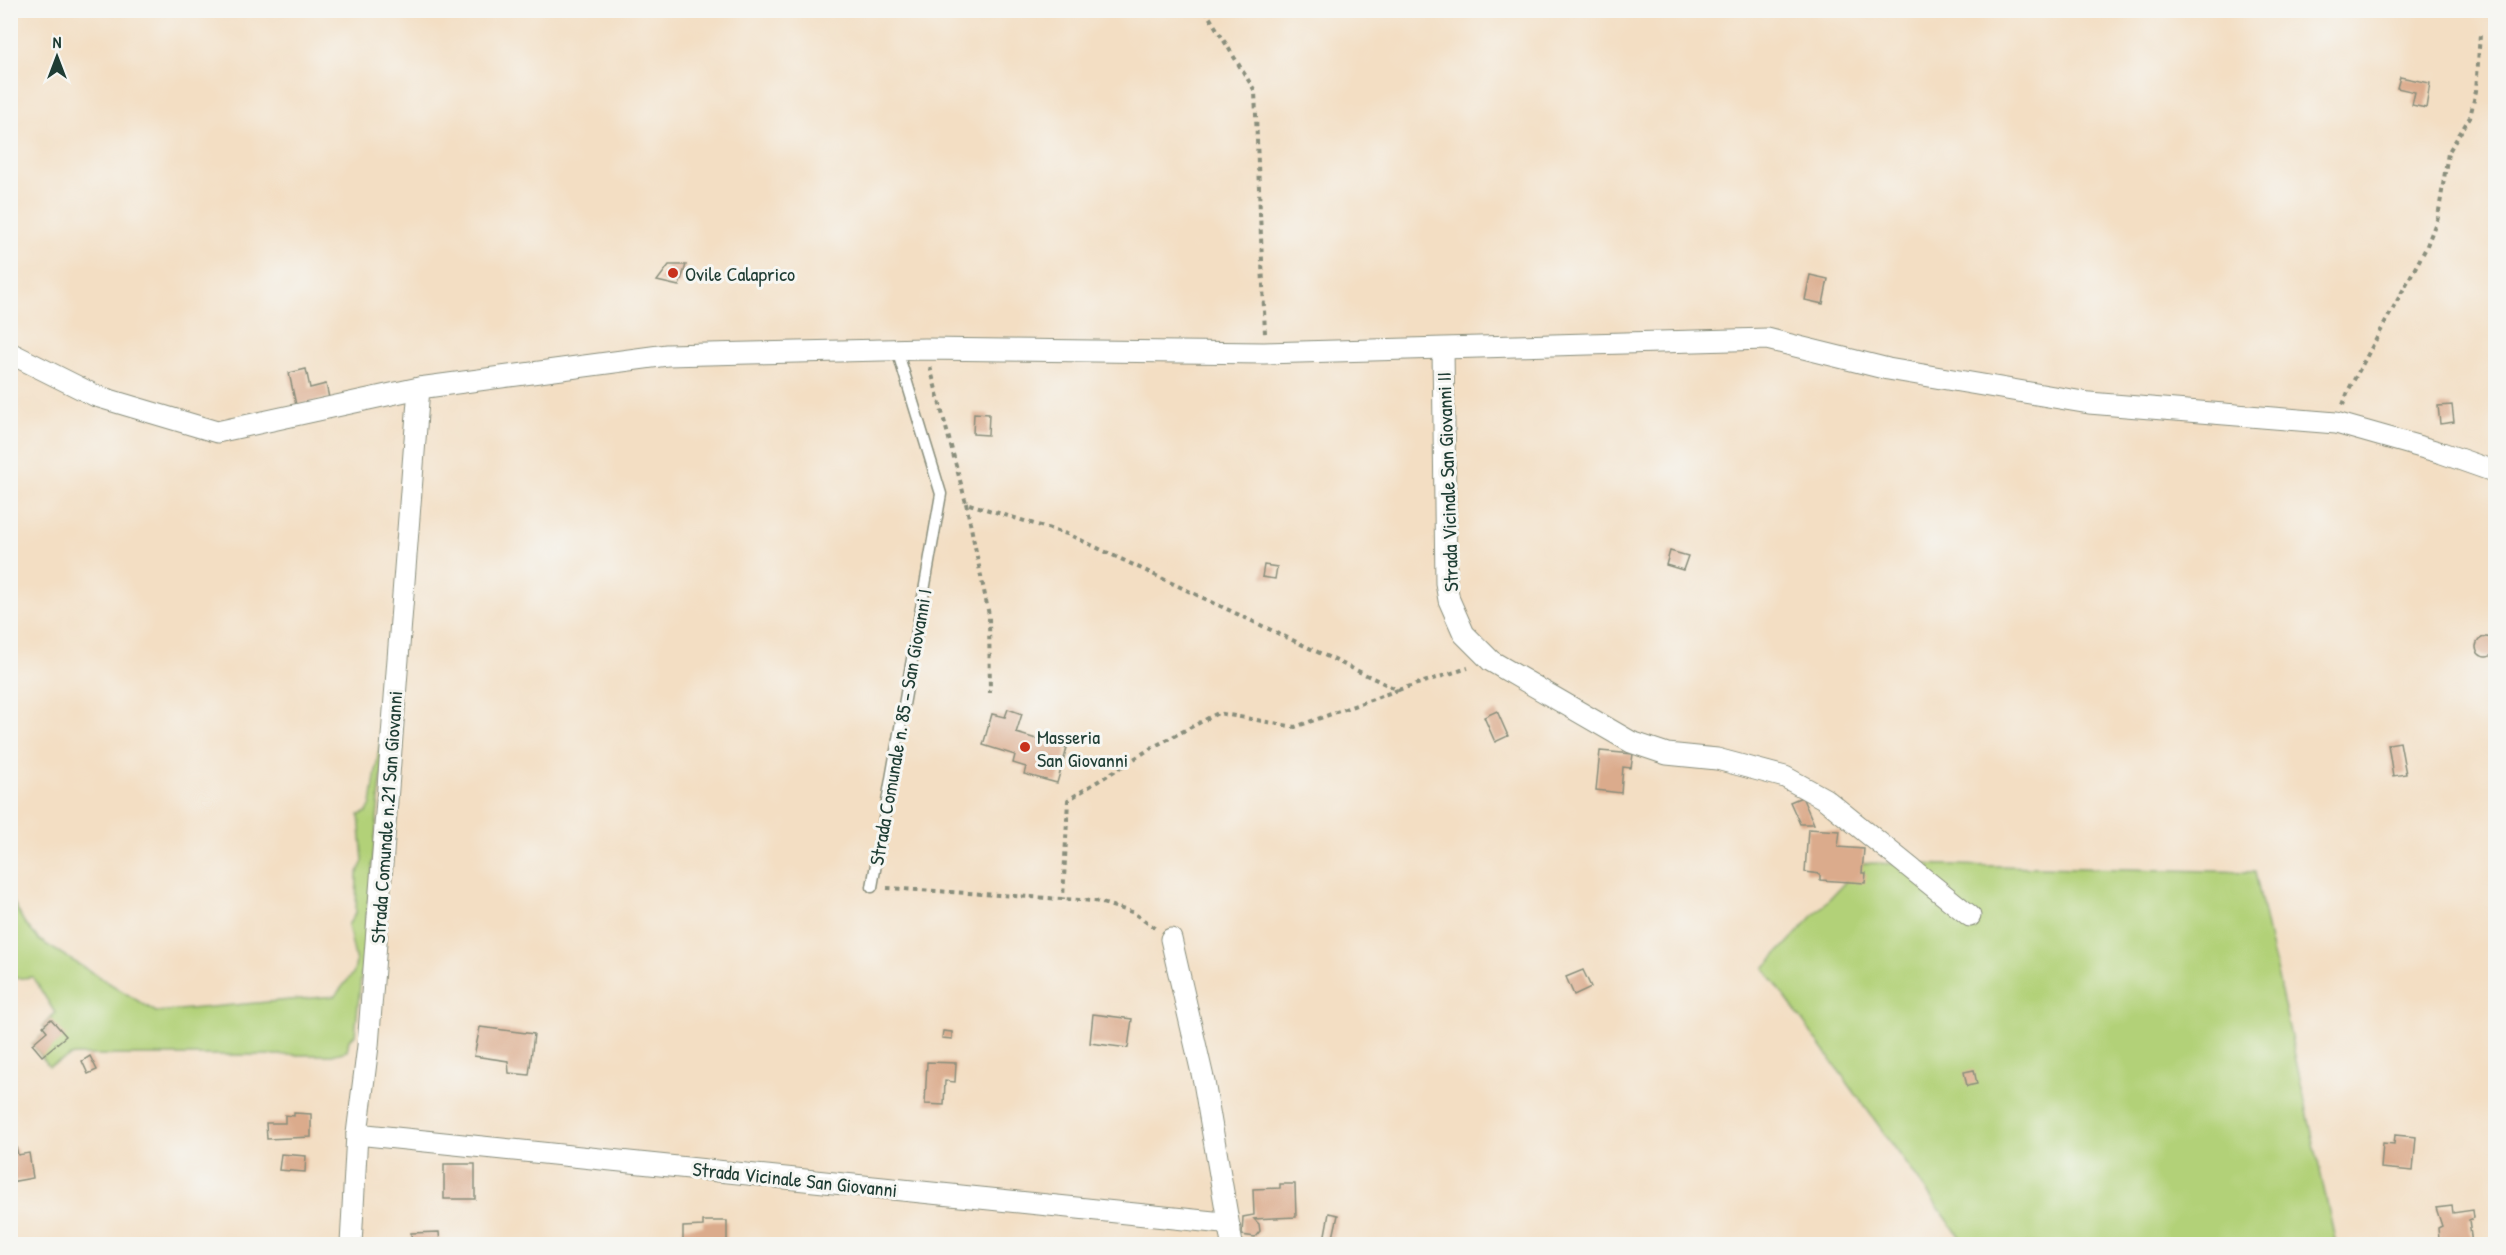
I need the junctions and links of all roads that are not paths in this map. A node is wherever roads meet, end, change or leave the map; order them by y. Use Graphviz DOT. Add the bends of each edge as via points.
graph roads {
  1 [pos="1443,349"];
  2 [pos="897,350"];
  3 [pos="10,353"];
  4 [pos="419,388"];
  5 [pos="2496,472"];
  6 [pos="872,887"];
  7 [pos="1970,916"];
  8 [pos="1171,939"];
  9 [pos="357,1134"];
  10 [pos="1231,1237"];
  11 [pos="351,1245"];
  1 -- 2 [label="street" via="1264,353"];
  1 -- 5 [label="street" via="1767,339 1888,369 2088,403 2336,423"];
  1 -- 7 [label="street, Strada Vicinale San Giovanni II" via="1446,583 1464,634 1491,661 1631,742 1666,754 1717,759 1785,777 1825,799"];
  2 -- 4 [label="street" via="667,355"];
  2 -- 6 [label="lane, Strada Comunale n. 85 - San Giovanni I" via="941,494"];
  3 -- 4 [label="street" via="96,396 217,432"];
  4 -- 9 [label="street, Strada Comunale n.21 San Giovanni" via="368,1046"];
  8 -- 10 [label="street" via="1204,1082"];
  9 -- 10 [label="street, Strada Vicinale San Giovanni" via="1223,1223"];
  9 -- 11 [label="street, Strada Comunale n.21 San Giovanni"];
}
